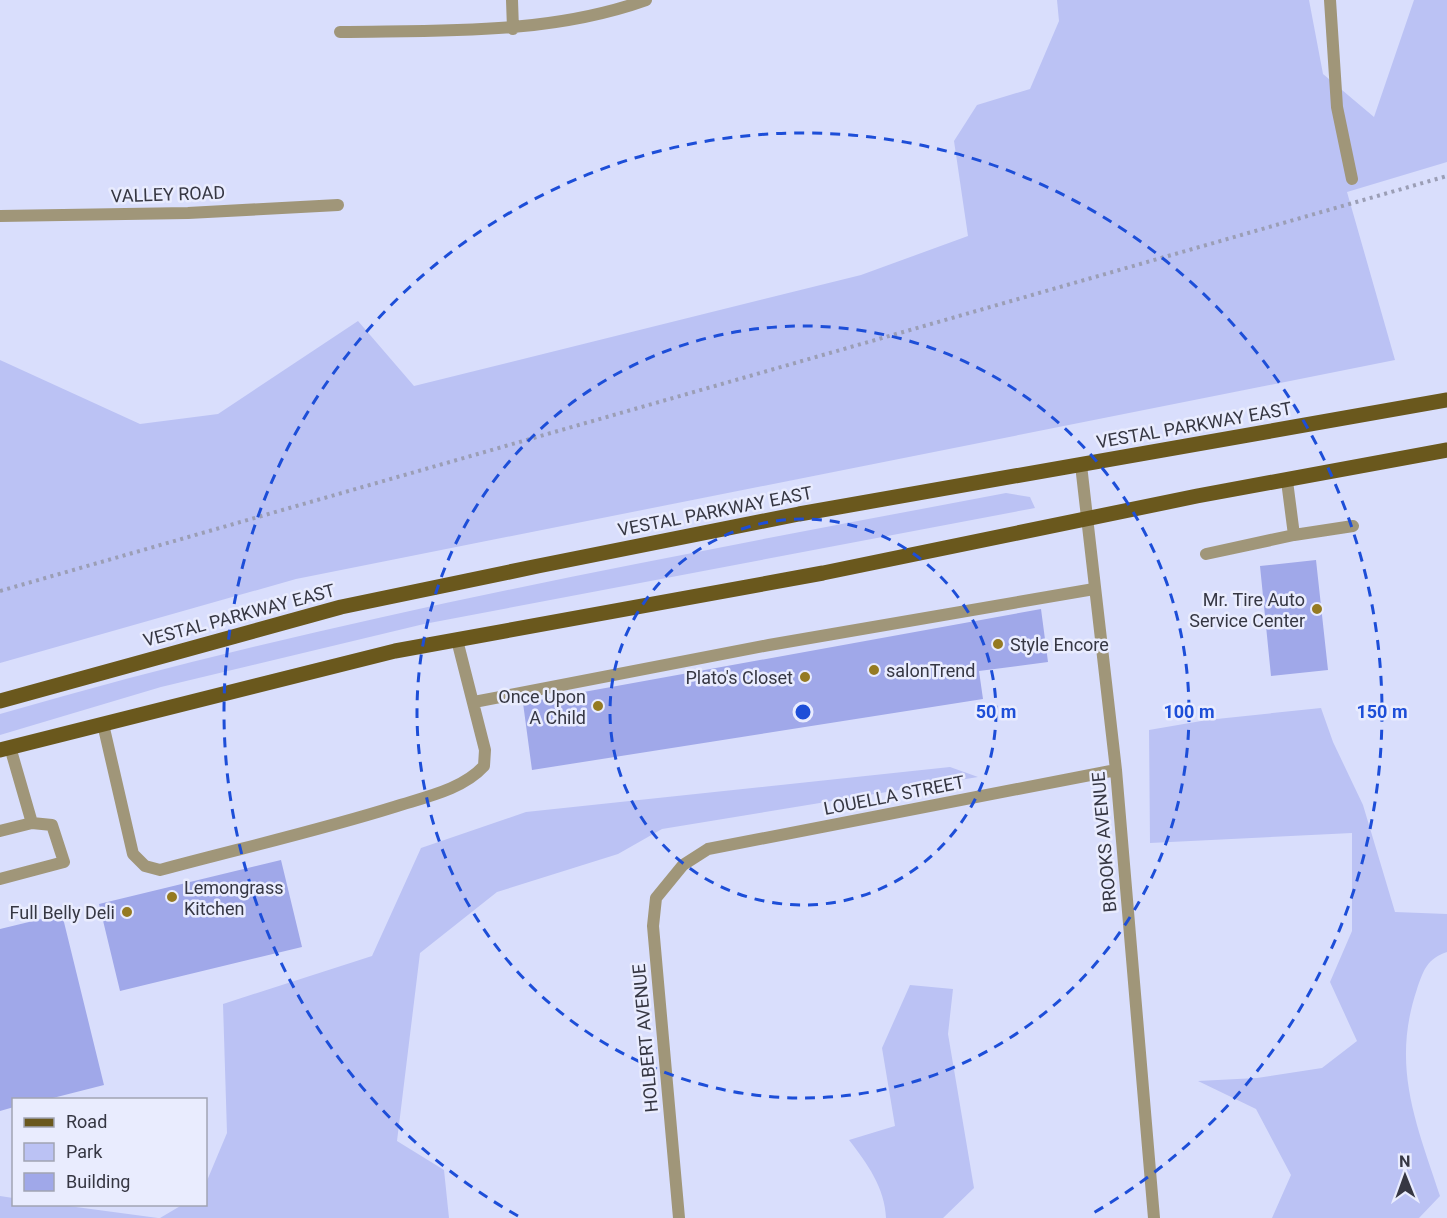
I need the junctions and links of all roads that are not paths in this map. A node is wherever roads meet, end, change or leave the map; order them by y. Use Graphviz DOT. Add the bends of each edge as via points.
graph roads {
  1 [pos="512,0"];
  2 [pos="646,0"];
  3 [pos="1330,0"];
  4 [pos="513,29"];
  5 [pos="340,32"];
  6 [pos="1352,179"];
  7 [pos="338,205"];
  8 [pos="0,216"];
  9 [pos="1447,400"];
  10 [pos="1447,450"];
  11 [pos="1081,465"];
  12 [pos="1287,481"];
  13 [pos="1086,519"];
  14 [pos="1353,525"];
  15 [pos="1294,535"];
  16 [pos="1206,554"];
  17 [pos="1094,589"];
  18 [pos="457,640"];
  19 [pos="0,701"];
  20 [pos="474,702"];
  21 [pos="103,724"];
  22 [pos="5,748"];
  23 [pos="1116,770"];
  24 [pos="32,823"];
  25 [pos="0,831"];
  26 [pos="683,865"];
  27 [pos="0,879"];
  28 [pos="679,1218"];
  29 [pos="1154,1218"];
  1 -- 4 [label="street"];
  2 -- 4 [label="street" via="616,11"];
  3 -- 6 [label="street" via="1337,107"];
  4 -- 5 [label="street"];
  7 -- 8 [label="street, VALLEY ROAD" via="188,213"];
  9 -- 11 [label="main road, VESTAL PARKWAY EAST"];
  10 -- 12 [label="main road"];
  11 -- 13 [label="street, BROOKS AVENUE"];
  11 -- 19 [label="main road, VESTAL PARKWAY EAST" via="799,514 340,607"];
  12 -- 13 [label="main road"];
  12 -- 15 [label="street"];
  13 -- 17 [label="street, BROOKS AVENUE"];
  13 -- 18 [label="main road" via="823,573"];
  14 -- 15 [label="street"];
  15 -- 16 [label="street"];
  17 -- 20 [label="street" via="769,645"];
  17 -- 23 [label="street, BROOKS AVENUE"];
  18 -- 20 [label="street"];
  18 -- 21 [label="main road" via="395,651"];
  20 -- 21 [label="street" via="485,750 484,766 474,778 354,819 160,870 145,866 133,854"];
  21 -- 22 [label="main road"];
  22 -- 24 [label="street"];
  23 -- 26 [label="street, LOUELLA STREET" via="708,849"];
  23 -- 29 [label="street, BROOKS AVENUE"];
  24 -- 25 [label="street"];
  24 -- 27 [label="street" via="52,825 64,862"];
  26 -- 28 [label="street, HOLBERT AVENUE" via="656,898 653,926"];
}
